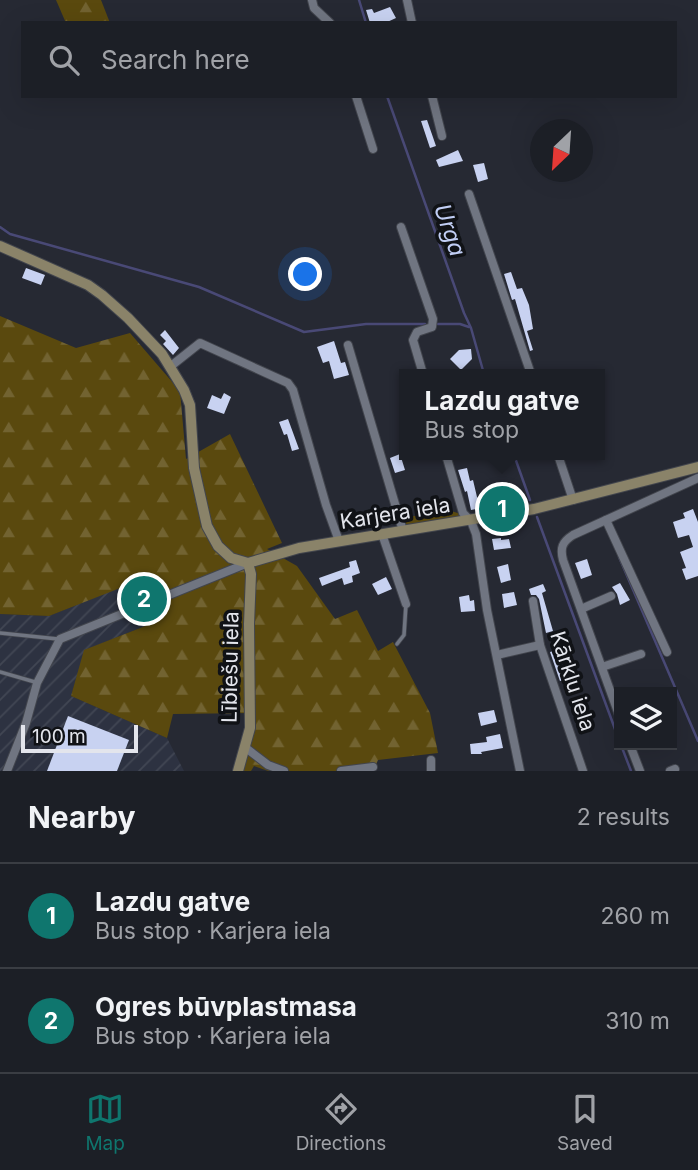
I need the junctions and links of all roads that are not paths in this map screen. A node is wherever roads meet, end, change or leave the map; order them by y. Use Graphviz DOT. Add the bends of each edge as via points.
graph roads {
  1 [pos="312,0"];
  2 [pos="407,0"];
  3 [pos="328,21"];
  4 [pos="412,21"];
  5 [pos="357,98"];
  6 [pos="432,98"];
  7 [pos="442,136"];
  8 [pos="373,149"];
  9 [pos="469,194"];
  10 [pos="401,227"];
  11 [pos="0,246"];
  12 [pos="348,345"];
  13 [pos="171,366"];
  14 [pos="422,369"];
  15 [pos="529,369"];
  16 [pos="447,460"];
  17 [pos="560,460"];
  18 [pos="698,468"];
  19 [pos="698,478"];
  20 [pos="573,500"];
  21 [pos="606,520"];
  22 [pos="471,521"];
  23 [pos="402,531"];
  24 [pos="382,534"];
  25 [pos="339,541"];
  26 [pos="247,563"];
  27 [pos="611,596"];
  28 [pos="533,601"];
  29 [pos="406,604"];
  30 [pos="581,608"];
  31 [pos="0,633"];
  32 [pos="60,639"];
  33 [pos="397,644"];
  34 [pos="540,645"];
  35 [pos="667,652"];
  36 [pos="641,654"];
  37 [pos="497,655"];
  38 [pos="602,667"];
  39 [pos="0,672"];
  40 [pos="37,683"];
  41 [pos="614,701"];
  42 [pos="246,747"];
  43 [pos="632,750"];
  44 [pos="431,760"];
  45 [pos="373,767"];
  46 [pos="7,771"];
  47 [pos="238,771"];
  48 [pos="284,771"];
  49 [pos="341,771"];
  50 [pos="431,771"];
  51 [pos="520,771"];
  52 [pos="583,771"];
  53 [pos="640,771"];
  1 -- 3 [label="street"];
  2 -- 4 [label="street"];
  5 -- 8 [label="street"];
  6 -- 7 [label="street"];
  9 -- 15 [label="street"];
  10 -- 14 [label="street" via="433,319 432,327 417,332 414,344"];
  11 -- 13 [label="street" via="88,285 144,334"];
  12 -- 23 [label="street"];
  13 -- 25 [label="street" via="200,343 288,383"];
  13 -- 26 [label="street" via="190,405 194,468 207,526 224,552"];
  16 -- 22 [label="street" via="463,513"];
  17 -- 20 [label="street"];
  18 -- 20 [label="street, Karjera iela"];
  19 -- 21 [label="street"];
  20 -- 22 [label="street, Karjera iela"];
  21 -- 30 [label="street" via="567,539 561,548"];
  21 -- 35 [label="street"];
  22 -- 23 [label="street, Karjera iela"];
  22 -- 37 [label="street"];
  23 -- 24 [label="street, Karjera iela"];
  24 -- 25 [label="street, Karjera iela"];
  24 -- 29 [label="street"];
  25 -- 26 [label="street, Karjera iela"];
  26 -- 32 [label="street, Karjera iela"];
  26 -- 42 [label="street, Lībiešu iela" via="251,574"];
  27 -- 30 [label="street"];
  28 -- 34 [label="street, Kārklu iela"];
  29 -- 33 [label="lane" via="404,635"];
  30 -- 38 [label="street"];
  31 -- 32 [label="lane"];
  32 -- 40 [label="street"];
  34 -- 37 [label="street"];
  34 -- 52 [label="street, Kārklu iela"];
  36 -- 38 [label="street"];
  37 -- 51 [label="street"];
  38 -- 41 [label="street"];
  39 -- 40 [label="lane"];
  40 -- 46 [label="street"];
  42 -- 47 [label="street, Lībiešu iela"];
  42 -- 48 [label="street"];
  43 -- 53 [label="street"];
  44 -- 50 [label="street"];
  45 -- 49 [label="street"];
}
